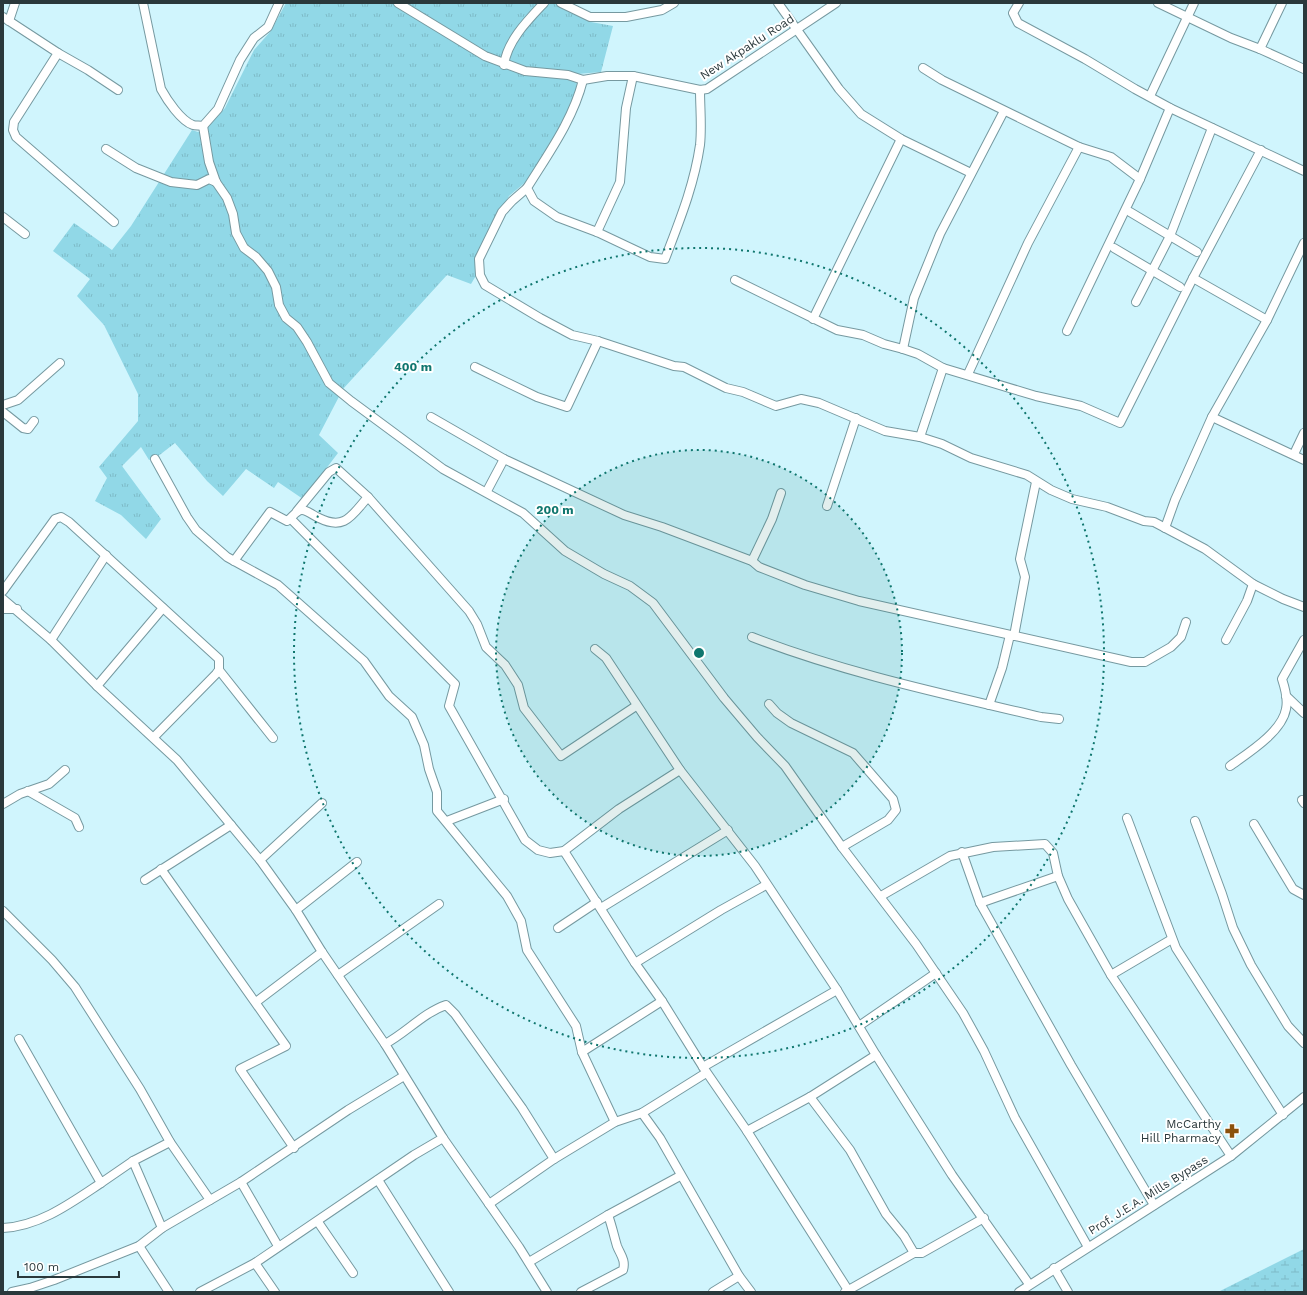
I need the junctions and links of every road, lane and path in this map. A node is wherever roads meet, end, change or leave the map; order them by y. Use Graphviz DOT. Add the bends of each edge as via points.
graph roads {
  1 [pos="15,3"];
  2 [pos="143,3"];
  3 [pos="398,3"];
  4 [pos="544,3"];
  5 [pos="561,3"];
  6 [pos="674,3"];
  7 [pos="778,3"];
  8 [pos="836,3"];
  9 [pos="1019,3"];
  10 [pos="1158,3"];
  11 [pos="1194,3"];
  12 [pos="1282,3"];
  13 [pos="276,5"];
  14 [pos="1186,17"];
  15 [pos="6,19"];
  16 [pos="798,29"];
  17 [pos="1260,49"];
  18 [pos="58,53"];
  19 [pos="504,65"];
  20 [pos="923,68"];
  21 [pos="1304,70"];
  22 [pos="633,76"];
  23 [pos="583,80"];
  24 [pos="118,90"];
  25 [pos="700,90"];
  26 [pos="1150,96"];
  27 [pos="1170,108"];
  28 [pos="1004,111"];
  29 [pos="203,126"];
  30 [pos="1212,128"];
  31 [pos="901,140"];
  32 [pos="1079,147"];
  33 [pos="106,150"];
  34 [pos="1261,150"];
  35 [pos="1304,171"];
  36 [pos="971,173"];
  37 [pos="1140,179"];
  38 [pos="216,182"];
  39 [pos="527,188"];
  40 [pos="1130,212"];
  41 [pos="3,217"];
  42 [pos="114,222"];
  43 [pos="597,232"];
  44 [pos="25,234"];
  45 [pos="1170,236"];
  46 [pos="1304,243"];
  47 [pos="1114,248"];
  48 [pos="1197,252"];
  49 [pos="1152,271"];
  50 [pos="1193,278"];
  51 [pos="735,280"];
  52 [pos="1180,287"];
  53 [pos="1136,302"];
  54 [pos="813,319"];
  55 [pos="1267,320"];
  56 [pos="1067,330"];
  57 [pos="598,341"];
  58 [pos="903,349"];
  59 [pos="60,363"];
  60 [pos="474,367"];
  61 [pos="943,368"];
  62 [pos="968,374"];
  63 [pos="3,405"];
  64 [pos="3,412"];
  65 [pos="431,416"];
  66 [pos="1212,417"];
  67 [pos="856,418"];
  68 [pos="34,421"];
  69 [pos="1304,433"];
  70 [pos="920,437"];
  71 [pos="1304,442"];
  72 [pos="1299,457"];
  73 [pos="155,459"];
  74 [pos="504,459"];
  75 [pos="1036,482"];
  76 [pos="487,492"];
  77 [pos="781,493"];
  78 [pos="368,497"];
  79 [pos="827,506"];
  80 [pos="297,512"];
  81 [pos="291,519"];
  82 [pos="1165,528"];
  83 [pos="106,555"];
  84 [pos="234,561"];
  85 [pos="752,561"];
  86 [pos="1253,584"];
  87 [pos="3,591"];
  88 [pos="3,599"];
  89 [pos="1304,607"];
  90 [pos="163,608"];
  91 [pos="3,609"];
  92 [pos="17,609"];
  93 [pos="1186,622"];
  94 [pos="1012,635"];
  95 [pos="752,637"];
  96 [pos="51,640"];
  97 [pos="1226,640"];
  98 [pos="1304,640"];
  99 [pos="595,649"];
  100 [pos="219,670"];
  101 [pos="97,686"];
  102 [pos="1286,696"];
  103 [pos="769,704"];
  104 [pos="989,705"];
  105 [pos="636,706"];
  106 [pos="1304,713"];
  107 [pos="1059,719"];
  108 [pos="154,737"];
  109 [pos="273,738"];
  110 [pos="1230,766"];
  111 [pos="65,770"];
  112 [pos="680,770"];
  113 [pos="28,790"];
  114 [pos="504,799"];
  115 [pos="3,804"];
  116 [pos="322,804"];
  117 [pos="1127,818"];
  118 [pos="447,821"];
  119 [pos="1194,822"];
  120 [pos="1254,824"];
  121 [pos="231,825"];
  122 [pos="78,827"];
  123 [pos="728,830"];
  124 [pos="842,847"];
  125 [pos="564,851"];
  126 [pos="962,852"];
  127 [pos="260,860"];
  128 [pos="357,862"];
  129 [pos="161,869"];
  130 [pos="1058,876"];
  131 [pos="145,880"];
  132 [pos="766,885"];
  133 [pos="1304,895"];
  134 [pos="880,896"];
  135 [pos="980,903"];
  136 [pos="439,904"];
  137 [pos="599,905"];
  138 [pos="296,910"];
  139 [pos="3,911"];
  140 [pos="558,928"];
  141 [pos="1172,939"];
  142 [pos="322,952"];
  143 [pos="635,963"];
  144 [pos="936,973"];
  145 [pos="338,975"];
  146 [pos="1111,975"];
  147 [pos="837,990"];
  148 [pos="662,1001"];
  149 [pos="256,1002"];
  150 [pos="859,1026"];
  151 [pos="19,1039"];
  152 [pos="1304,1043"];
  153 [pos="385,1044"];
  154 [pos="582,1052"];
  155 [pos="876,1055"];
  156 [pos="704,1070"];
  157 [pos="404,1076"];
  158 [pos="810,1097"];
  159 [pos="1304,1097"];
  160 [pos="642,1113"];
  161 [pos="1283,1115"];
  162 [pos="615,1122"];
  163 [pos="747,1131"];
  164 [pos="443,1138"];
  165 [pos="170,1142"];
  166 [pos="294,1148"];
  167 [pos="1231,1156"];
  168 [pos="554,1159"];
  169 [pos="133,1161"];
  170 [pos="680,1176"];
  171 [pos="378,1180"];
  172 [pos="241,1182"];
  173 [pos="101,1183"];
  174 [pos="210,1200"];
  175 [pos="489,1204"];
  176 [pos="1154,1205"];
  177 [pos="608,1215"];
  178 [pos="984,1218"];
  179 [pos="318,1222"];
  180 [pos="3,1228"];
  181 [pos="162,1228"];
  182 [pos="139,1246"];
  183 [pos="278,1246"];
  184 [pos="1088,1247"];
  185 [pos="914,1253"];
  186 [pos="529,1262"];
  187 [pos="255,1263"];
  188 [pos="1054,1268"];
  189 [pos="352,1273"];
  190 [pos="739,1276"];
  191 [pos="1029,1284"];
  192 [pos="846,1291"];
  193 [pos="12,1292"];
  194 [pos="169,1292"];
  195 [pos="200,1292"];
  196 [pos="275,1292"];
  197 [pos="449,1292"];
  198 [pos="548,1292"];
  199 [pos="581,1292"];
  200 [pos="712,1292"];
  201 [pos="751,1292"];
  202 [pos="1019,1292"];
  203 [pos="1068,1292"];
  1 -- 15 [label="street"];
  2 -- 29 [label="street" via="161,89 182,117 193,125"];
  3 -- 19 [label="street, New Akpaklu Road" via="462,43"];
  4 -- 19 [label="street" via="520,30 505,58"];
  5 -- 6 [label="street" via="590,17 626,17 662,10"];
  7 -- 16 [label="street"];
  8 -- 16 [label="street, New Akpaklu Road"];
  9 -- 26 [label="street" via="1013,13 1018,23"];
  10 -- 14 [label="street"];
  11 -- 14 [label="street"];
  12 -- 17 [label="street"];
  13 -- 29 [label="street" via="268,27 254,38 240,60 218,109"];
  14 -- 17 [label="street"];
  14 -- 26 [label="street"];
  15 -- 18 [label="street"];
  16 -- 25 [label="street, New Akpaklu Road" via="707,89"];
  16 -- 31 [label="street" via="839,89 861,114"];
  17 -- 21 [label="street"];
  18 -- 24 [label="street"];
  18 -- 42 [label="street" via="14,122 13,130 16,137"];
  19 -- 23 [label="street, New Akpaklu Road" via="525,71 568,75"];
  20 -- 28 [label="street"];
  22 -- 23 [label="street, New Akpaklu Road" via="607,76"];
  22 -- 25 [label="street, New Akpaklu Road"];
  22 -- 43 [label="street" via="626,108 620,182"];
  23 -- 39 [label="street" via="564,128"];
  25 -- 43 [label="street" via="700,144 693,182 665,259 650,257"];
  26 -- 27 [label="street"];
  27 -- 30 [label="street"];
  27 -- 37 [label="street"];
  28 -- 32 [label="street"];
  28 -- 36 [label="street"];
  29 -- 38 [label="street" via="209,162"];
  30 -- 34 [label="street"];
  30 -- 45 [label="street"];
  31 -- 36 [label="street"];
  31 -- 54 [label="street"];
  32 -- 37 [label="street" via="1111,156"];
  32 -- 62 [label="street" via="1028,243"];
  33 -- 38 [label="street" via="136,168 171,182 197,185 210,179"];
  34 -- 35 [label="street"];
  34 -- 50 [label="street"];
  36 -- 58 [label="street" via="958,203 940,234 914,298"];
  37 -- 56 [label="street"];
  38 -- 76 [label="street" via="227,198 241,243 268,271 276,287 279,306 307,342 329,383 351,402 444,469"];
  39 -- 43 [label="street" via="534,201 557,216"];
  39 -- 57 [label="street" via="502,212 479,259 480,275 485,285 540,318 572,335"];
  40 -- 45 [label="street"];
  41 -- 44 [label="street"];
  45 -- 48 [label="street"];
  45 -- 49 [label="street"];
  46 -- 55 [label="street"];
  47 -- 49 [label="street"];
  49 -- 52 [label="street"];
  49 -- 53 [label="street"];
  50 -- 55 [label="street"];
  50 -- 62 [label="street" via="1120,423 1081,406 1036,396"];
  51 -- 54 [label="street"];
  54 -- 58 [label="street" via="837,330 863,335"];
  55 -- 66 [label="street"];
  57 -- 60 [label="street" via="567,407 538,397"];
  57 -- 67 [label="street" via="684,367 726,388 776,406 801,399 819,403"];
  58 -- 61 [label="street"];
  59 -- 63 [label="street" via="18,400"];
  61 -- 62 [label="street"];
  61 -- 70 [label="street"];
  64 -- 68 [label="street" via="23,428 28,429"];
  65 -- 74 [label="street"];
  66 -- 72 [label="street"];
  66 -- 82 [label="street"];
  67 -- 70 [label="street" via="885,431"];
  67 -- 79 [label="street"];
  69 -- 72 [label="street"];
  70 -- 75 [label="street" via="971,458 1027,476"];
  71 -- 72 [label="street"];
  73 -- 84 [label="street" via="196,530"];
  74 -- 76 [label="street"];
  74 -- 85 [label="street" via="624,515"];
  75 -- 82 [label="street" via="1072,499 1120,511"];
  75 -- 94 [label="street" via="1020,559 1025,578"];
  76 -- 124 [label="street" via="523,513 566,550 604,574 630,586 653,603 724,698 784,766"];
  77 -- 85 [label="street"];
  78 -- 80 [label="street" via="341,523 321,519 304,510"];
  78 -- 80 [label="street" via="336,468 329,472"];
  78 -- 105 [label="street" via="469,611 486,646 506,665 518,685 524,708 561,756"];
  80 -- 81 [label="street"];
  81 -- 84 [label="street" via="286,521 270,512"];
  81 -- 114 [label="street" via="455,684 449,706"];
  82 -- 86 [label="street" via="1205,549"];
  83 -- 87 [label="street" via="69,522 61,517 55,519"];
  83 -- 90 [label="street"];
  83 -- 96 [label="street"];
  84 -- 118 [label="street" via="278,585 364,660 389,696 412,717 424,745 437,792 437,811"];
  85 -- 94 [label="street" via="759,567 805,585 859,601"];
  86 -- 89 [label="street"];
  86 -- 97 [label="street"];
  88 -- 92 [label="street"];
  90 -- 100 [label="street" via="219,659"];
  90 -- 101 [label="street"];
  91 -- 92 [label="street"];
  92 -- 96 [label="street"];
  93 -- 94 [label="street" via="1181,637 1176,642 1145,662 1131,662"];
  94 -- 104 [label="street"];
  95 -- 104 [label="street" via="828,663"];
  96 -- 101 [label="street"];
  98 -- 102 [label="street" via="1282,679"];
  99 -- 105 [label="street" via="606,658"];
  100 -- 108 [label="street"];
  100 -- 109 [label="street"];
  101 -- 108 [label="street"];
  102 -- 106 [label="street"];
  102 -- 110 [label="street" via="1286,710 1272,733"];
  103 -- 124 [label="street" via="791,723 853,753 893,799 896,810 888,820"];
  104 -- 107 [label="street"];
  105 -- 112 [label="street"];
  108 -- 121 [label="street" via="177,760"];
  111 -- 113 [label="street" via="50,784"];
  112 -- 123 [label="street"];
  112 -- 125 [label="street" via="619,809"];
  113 -- 115 [label="street"];
  113 -- 122 [label="street" via="75,818"];
  114 -- 118 [label="street"];
  114 -- 125 [label="street" via="525,840 538,850 550,853"];
  116 -- 127 [label="street"];
  117 -- 141 [label="street"];
  118 -- 154 [label="street" via="507,896 521,921 527,950 576,1026"];
  119 -- 152 [label="street" via="1233,928 1251,965 1288,1026"];
  120 -- 133 [label="street" via="1293,889"];
  121 -- 127 [label="street"];
  121 -- 129 [label="street"];
  123 -- 132 [label="street"];
  123 -- 137 [label="street"];
  124 -- 134 [label="street"];
  125 -- 137 [label="street"];
  126 -- 130 [label="street" via="1045,844 1053,852"];
  126 -- 134 [label="street" via="934,864"];
  126 -- 135 [label="street"];
  127 -- 138 [label="street"];
  128 -- 138 [label="street"];
  129 -- 131 [label="street"];
  129 -- 149 [label="street"];
  130 -- 135 [label="street"];
  130 -- 146 [label="street"];
  132 -- 143 [label="street"];
  132 -- 147 [label="street"];
  134 -- 144 [label="street"];
  135 -- 176 [label="street" via="1071,1065"];
  136 -- 145 [label="street"];
  137 -- 140 [label="street"];
  137 -- 143 [label="street"];
  138 -- 142 [label="street"];
  139 -- 165 [label="street" via="52,960 74,987 140,1089"];
  141 -- 146 [label="street"];
  141 -- 161 [label="street"];
  142 -- 145 [label="street"];
  142 -- 149 [label="street"];
  143 -- 148 [label="street"];
  144 -- 150 [label="street"];
  144 -- 184 [label="street" via="963,1013 1015,1118"];
  145 -- 153 [label="street"];
  146 -- 167 [label="street"];
  147 -- 150 [label="street"];
  147 -- 156 [label="street"];
  148 -- 154 [label="street"];
  148 -- 156 [label="street"];
  149 -- 166 [label="street" via="286,1046 240,1069"];
  150 -- 155 [label="street"];
  151 -- 173 [label="street"];
  153 -- 157 [label="street"];
  153 -- 168 [label="street" via="437,1008 446,1005 517,1102"];
  154 -- 162 [label="street"];
  155 -- 158 [label="street"];
  155 -- 178 [label="street" via="952,1175"];
  156 -- 160 [label="street"];
  156 -- 163 [label="street"];
  157 -- 164 [label="street"];
  157 -- 166 [label="street" via="348,1110"];
  158 -- 163 [label="street"];
  158 -- 185 [label="street" via="850,1150 886,1214"];
  159 -- 161 [label="street, Prof. J.E.A. Mills Bypass"];
  160 -- 162 [label="street"];
  160 -- 170 [label="street" via="660,1138"];
  161 -- 167 [label="street, Prof. J.E.A. Mills Bypass"];
  162 -- 168 [label="street"];
  163 -- 192 [label="street"];
  164 -- 171 [label="street"];
  164 -- 175 [label="street"];
  165 -- 169 [label="street"];
  165 -- 174 [label="street"];
  166 -- 172 [label="street"];
  167 -- 176 [label="street, Prof. J.E.A. Mills Bypass"];
  168 -- 175 [label="street"];
  169 -- 173 [label="street"];
  169 -- 181 [label="street"];
  170 -- 177 [label="street"];
  170 -- 190 [label="street" via="704,1212"];
  171 -- 179 [label="street"];
  171 -- 197 [label="street"];
  172 -- 174 [label="street"];
  172 -- 183 [label="street"];
  173 -- 180 [label="street" via="57,1211 34,1222"];
  174 -- 181 [label="street"];
  175 -- 186 [label="street"];
  176 -- 184 [label="street, Prof. J.E.A. Mills Bypass"];
  177 -- 186 [label="street"];
  177 -- 199 [label="street" via="624,1260 623,1270"];
  178 -- 185 [label="street" via="922,1253"];
  178 -- 191 [label="street"];
  179 -- 183 [label="street"];
  179 -- 189 [label="street"];
  181 -- 182 [label="street"];
  182 -- 193 [label="street" via="54,1280"];
  182 -- 194 [label="street"];
  183 -- 187 [label="street"];
  184 -- 188 [label="street, Prof. J.E.A. Mills Bypass"];
  185 -- 192 [label="street"];
  186 -- 198 [label="street"];
  187 -- 195 [label="street"];
  187 -- 196 [label="street"];
  188 -- 191 [label="street, Prof. J.E.A. Mills Bypass"];
  188 -- 203 [label="street"];
  190 -- 200 [label="street"];
  190 -- 201 [label="street"];
  191 -- 202 [label="street, Prof. J.E.A. Mills Bypass"];
}
